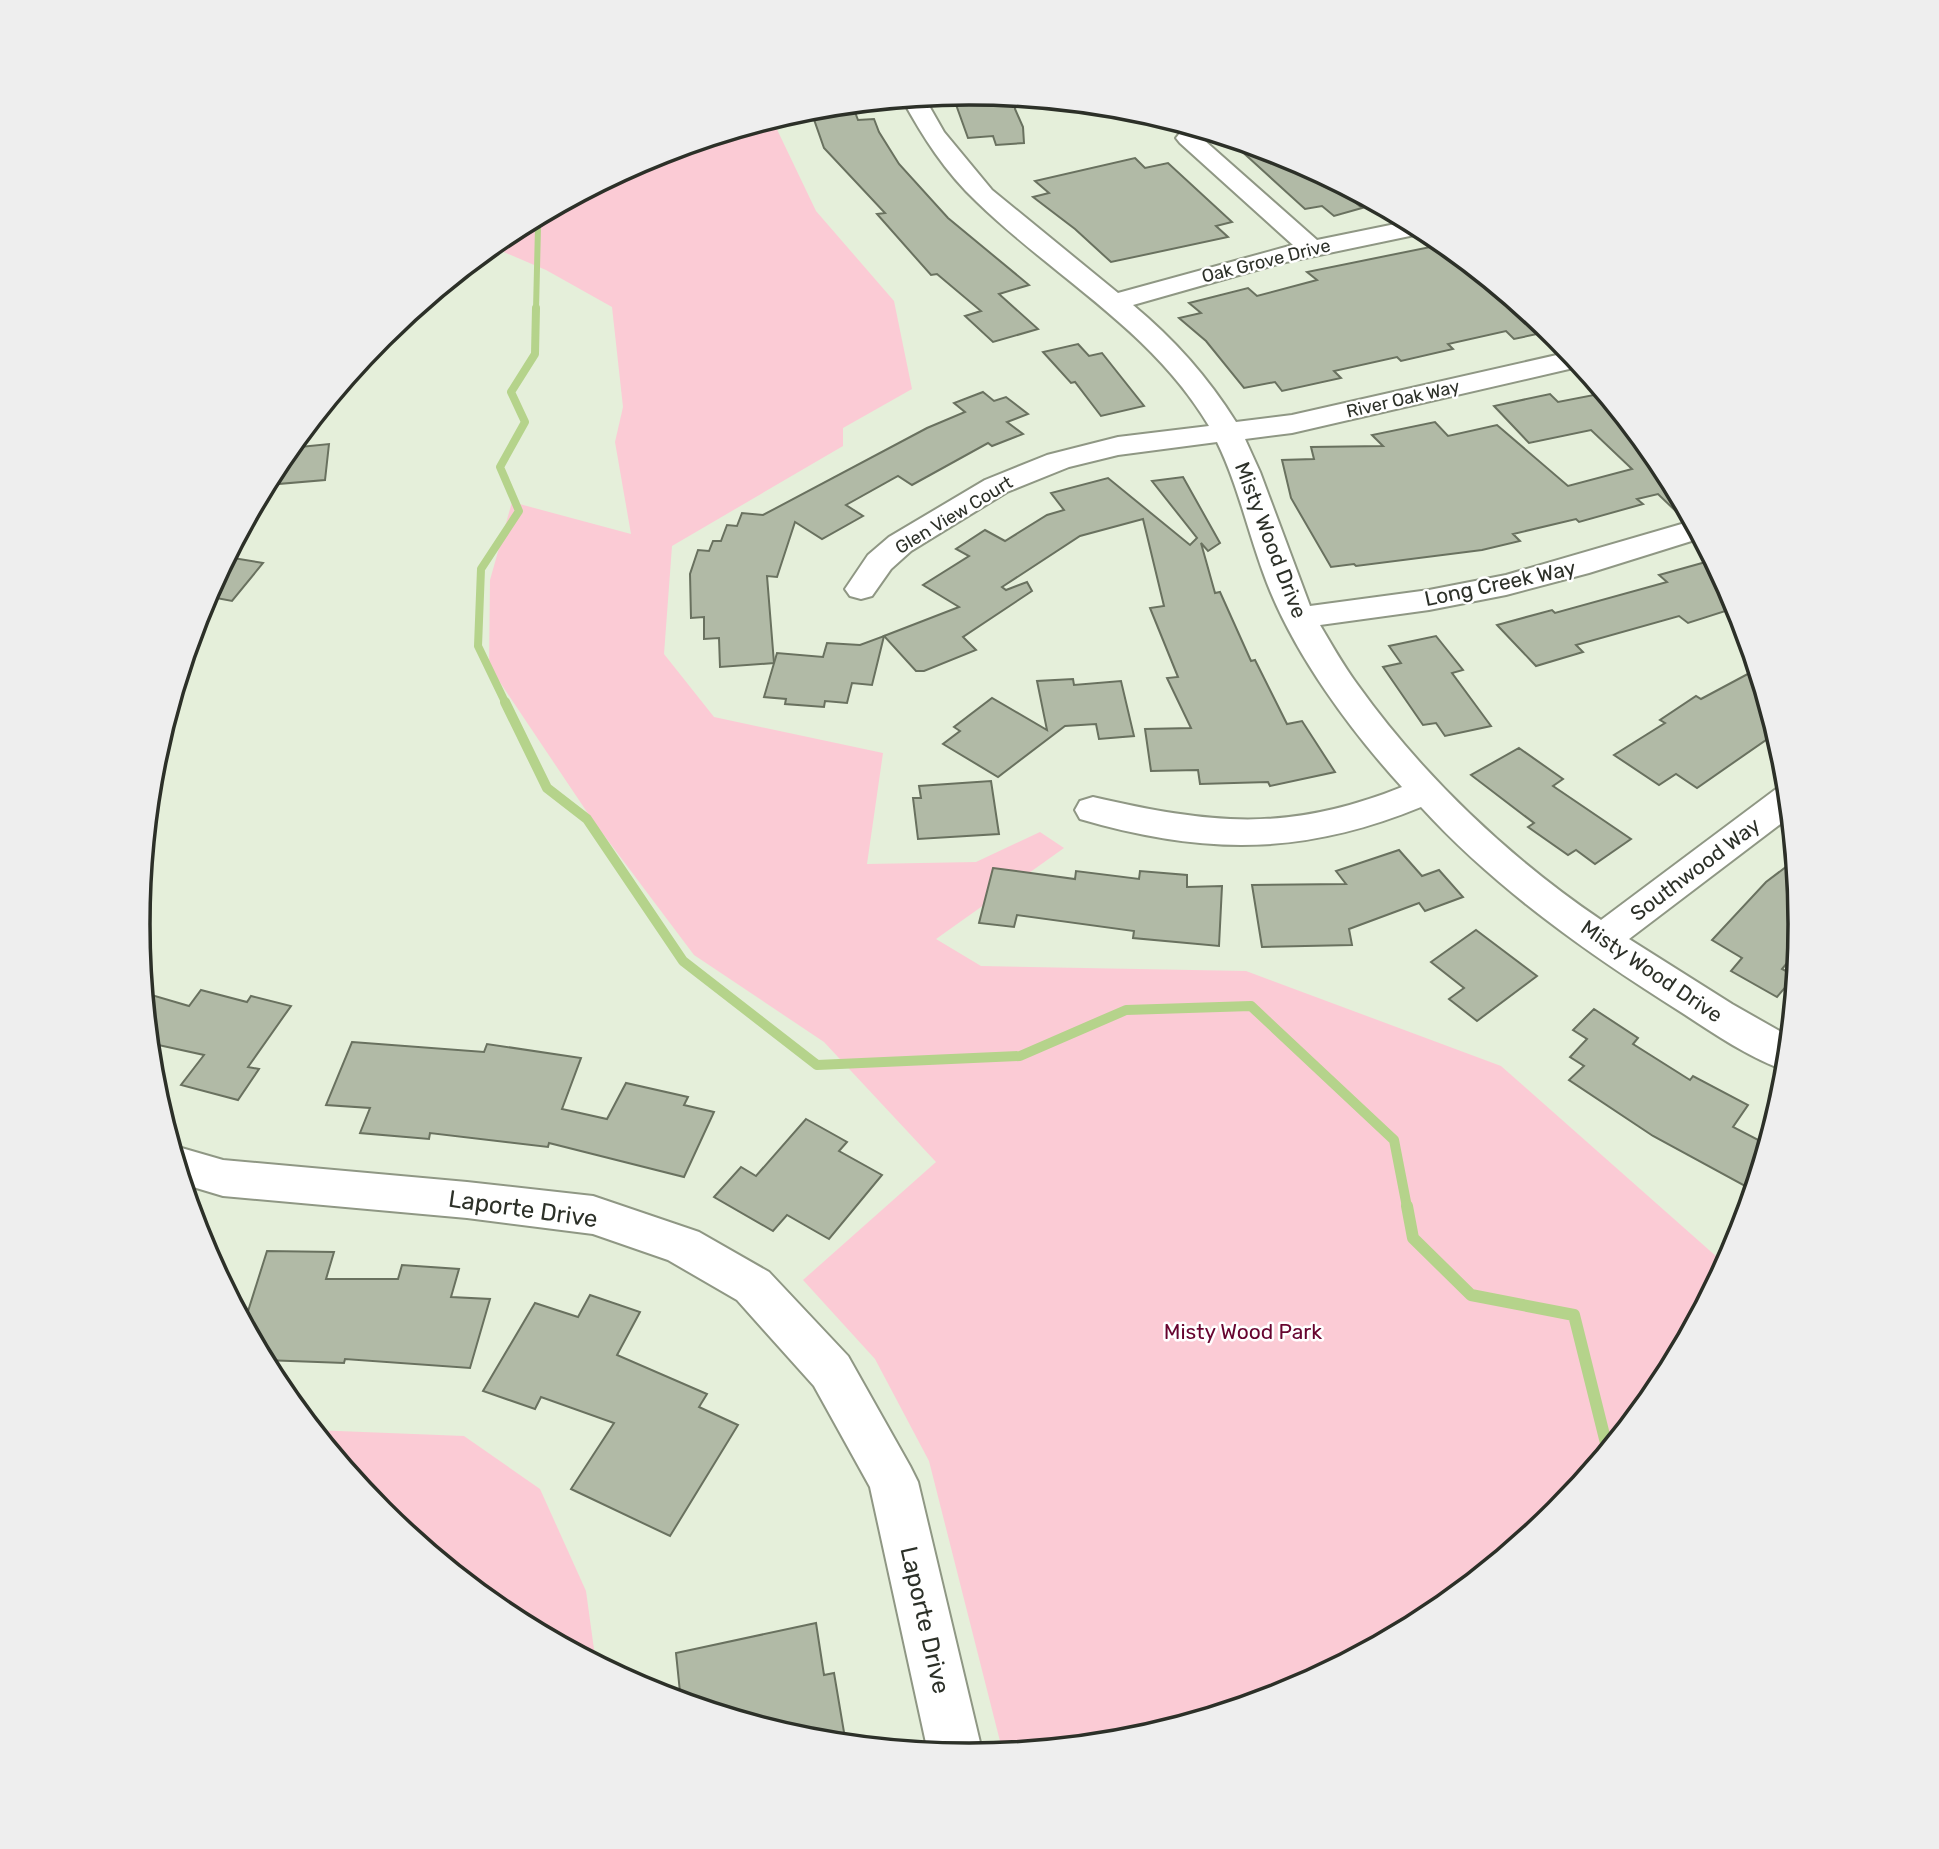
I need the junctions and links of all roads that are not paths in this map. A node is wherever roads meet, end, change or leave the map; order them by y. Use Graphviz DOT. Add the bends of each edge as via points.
graph roads {
  1 [pos="918,107"];
  2 [pos="1188,138"];
  3 [pos="1404,230"];
  4 [pos="1311,248"];
  5 [pos="1114,302"];
  6 [pos="1565,362"];
  7 [pos="1228,432"];
  8 [pos="1688,532"];
  9 [pos="861,589"];
  10 [pos="1299,618"];
  11 [pos="1425,792"];
  12 [pos="1780,805"];
  13 [pos="1093,810"];
  14 [pos="1601,940"];
  15 [pos="1779,1050"];
  16 [pos="187,1168"];
  17 [pos="953,1743"];
  1 -- 5 [label="street, Misty Wood Drive" via="937,143 980,194"];
  2 -- 4 [label="street"];
  3 -- 4 [label="street, Oak Grove Drive"];
  4 -- 5 [label="street, Oak Grove Drive"];
  5 -- 7 [label="street, Misty Wood Drive" via="1161,344"];
  6 -- 7 [label="street, River Oak Way" via="1292,424"];
  7 -- 9 [label="street, Glen View Court" via="1087,452 1027,472 900,544 879,562"];
  7 -- 10 [label="street, Misty Wood Drive"];
  8 -- 10 [label="street, Long Creek Way" via="1504,586"];
  10 -- 11 [label="street, Misty Wood Drive" via="1342,687"];
  11 -- 13 [label="street" via="1360,817 1267,834 1169,828"];
  11 -- 14 [label="street, Misty Wood Drive"];
  12 -- 14 [label="street, Southwood Way"];
  14 -- 15 [label="street, Misty Wood Drive" via="1655,978"];
  16 -- 17 [label="street, Laporte Drive" via="223,1178 593,1215 683,1246 753,1286 831,1371 893,1482"];
}
